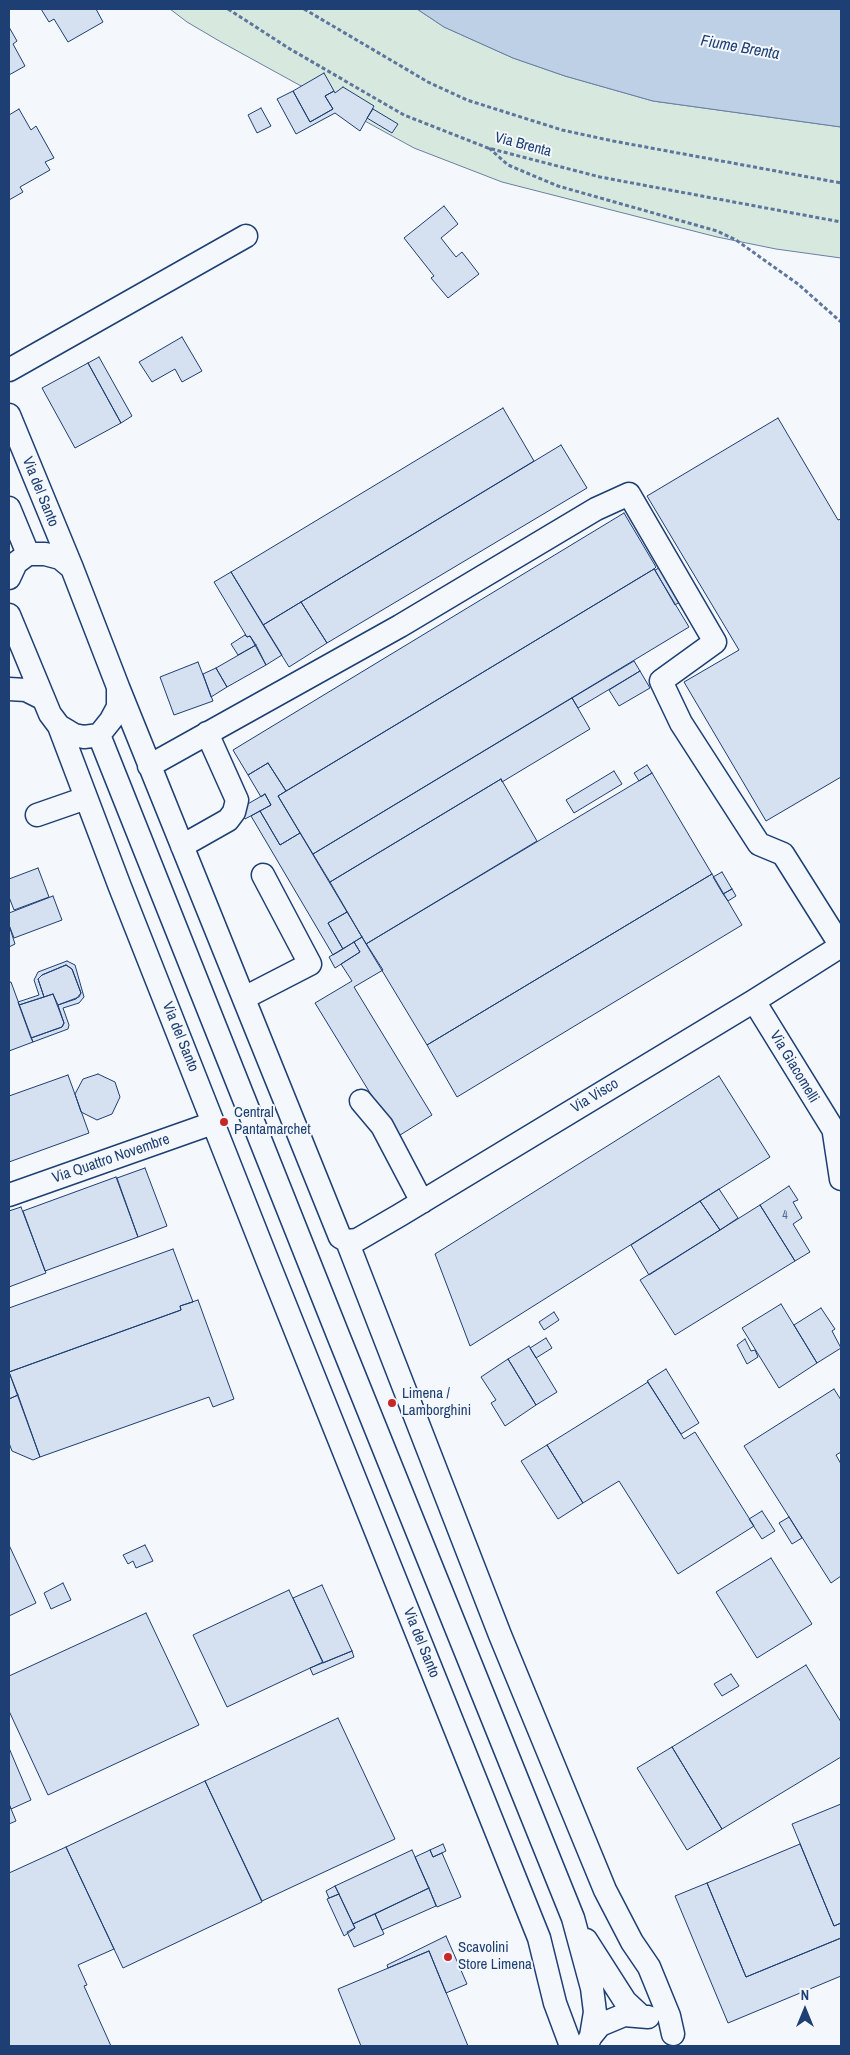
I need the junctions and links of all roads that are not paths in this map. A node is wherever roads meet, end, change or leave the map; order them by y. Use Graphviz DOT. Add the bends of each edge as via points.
graph roads {
  1 [pos="246,236"];
  2 [pos="9,370"];
  3 [pos="9,415"];
  4 [pos="9,508"];
  5 [pos="28,554"];
  6 [pos="72,568"];
  7 [pos="9,578"];
  8 [pos="9,618"];
  9 [pos="118,686"];
  10 [pos="9,690"];
  11 [pos="42,698"];
  12 [pos="59,726"];
  13 [pos="207,733"];
  14 [pos="99,735"];
  15 [pos="149,766"];
  16 [pos="86,798"];
  17 [pos="37,815"];
  18 [pos="182,846"];
  19 [pos="155,873"];
  20 [pos="262,875"];
  21 [pos="120,887"];
  22 [pos="841,946"];
  23 [pos="244,998"];
  24 [pos="754,1001"];
  25 [pos="361,1101"];
  26 [pos="213,1123"];
  27 [pos="838,1138"];
  28 [pos="841,1179"];
  29 [pos="9,1195"];
  30 [pos="422,1202"];
  31 [pos="347,1241"];
  32 [pos="338,1334"];
  33 [pos="302,1349"];
  34 [pos="573,1918"];
  35 [pos="641,2016"];
  36 [pos="676,2040"];
  37 [pos="589,2041"];
  38 [pos="571,2046"];
  1 -- 2 [label="street"];
  3 -- 6 [label="street, Via del Santo"];
  4 -- 5 [label="street"];
  5 -- 6 [label="street" via="60,558"];
  5 -- 7 [label="street" via="16,563"];
  6 -- 9 [label="street, Via del Santo"];
  8 -- 11 [label="street, Via del Santo"];
  9 -- 14 [label="street, Via del Santo" via="118,707"];
  9 -- 15 [label="street, Via del Santo"];
  10 -- 11 [label="street" via="26,690"];
  11 -- 12 [label="street, Via del Santo"];
  12 -- 14 [label="street" via="74,735"];
  12 -- 16 [label="street, Via del Santo"];
  13 -- 15 [label="street"];
  13 -- 18 [label="street" via="237,800 228,820"];
  13 -- 22 [label="street" via="629,494 715,642 661,681 681,723 759,844 783,854"];
  14 -- 19 [label="street"];
  15 -- 18 [label="street, Via del Santo"];
  16 -- 17 [label="street"];
  16 -- 21 [label="street, Via del Santo"];
  18 -- 23 [label="street, Via del Santo"];
  19 -- 21 [label="street"];
  19 -- 32 [label="street"];
  20 -- 23 [label="street" via="310,964"];
  21 -- 26 [label="street, Via del Santo"];
  22 -- 24 [label="street, Via Visco"];
  23 -- 31 [label="street, Via del Santo" via="340,1237"];
  24 -- 27 [label="street, Via Giacomelli"];
  24 -- 30 [label="street, Via Visco"];
  25 -- 30 [label="street" via="382,1126"];
  26 -- 29 [label="street, Via Quattro Novembre"];
  26 -- 33 [label="street, Via del Santo"];
  27 -- 28 [label="street, Via Giacomelli"];
  30 -- 31 [label="street, Via Visco" via="357,1240"];
  31 -- 36 [label="street, Via del Santo" via="500,1635 605,1890 649,1967"];
  32 -- 33 [label="street"];
  32 -- 34 [label="street"];
  33 -- 38 [label="street, Via del Santo" via="539,1938 555,2003"];
  34 -- 35 [label="street" via="625,2001"];
  34 -- 37 [label="street" via="592,1988 595,2012"];
  35 -- 36 [label="street" via="660,2023"];
  35 -- 37 [label="street" via="624,2015 600,2025"];
}
